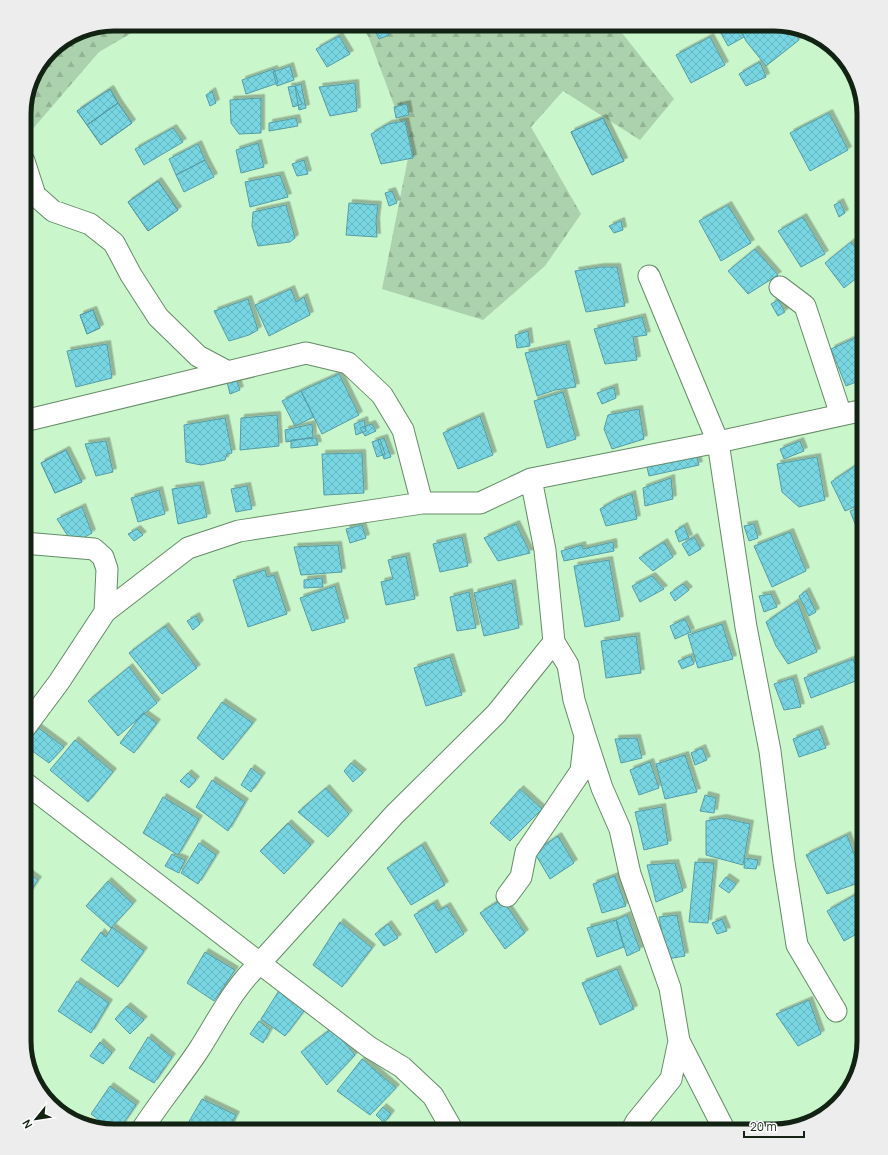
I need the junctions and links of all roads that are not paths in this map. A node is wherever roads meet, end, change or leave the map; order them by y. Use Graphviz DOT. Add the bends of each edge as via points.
graph roads {
  1 [pos="31,182"];
  2 [pos="649,276"];
  3 [pos="780,287"];
  4 [pos="228,372"];
  5 [pos="857,412"];
  6 [pos="842,415"];
  7 [pos="31,419"];
  8 [pos="718,442"];
  9 [pos="531,479"];
  10 [pos="422,503"];
  11 [pos="31,544"];
  12 [pos="105,612"];
  13 [pos="554,642"];
  14 [pos="31,720"];
  15 [pos="585,736"];
  16 [pos="31,787"];
  17 [pos="507,896"];
  18 [pos="260,963"];
  19 [pos="836,1011"];
  20 [pos="679,1041"];
  21 [pos="145,1124"];
  22 [pos="449,1124"];
  23 [pos="635,1124"];
  24 [pos="722,1124"];
  1 -- 4 [label="street" via="35,194 53,211 90,224 114,242 131,275 158,317 198,356"];
  2 -- 8 [label="street"];
  3 -- 6 [label="street" via="805,306"];
  4 -- 7 [label="street"];
  4 -- 10 [label="street" via="306,353 348,362 382,395 402,430"];
  5 -- 6 [label="street"];
  6 -- 8 [label="street"];
  8 -- 9 [label="street"];
  8 -- 19 [label="street" via="746,627 770,751 797,944"];
  9 -- 10 [label="street" via="480,503"];
  9 -- 13 [label="street" via="545,550"];
  10 -- 12 [label="street" via="239,530 188,548"];
  11 -- 12 [label="street" via="94,549 103,557 107,569"];
  12 -- 14 [label="street"];
  13 -- 15 [label="street" via="568,665 574,700"];
  13 -- 18 [label="street" via="496,714 394,815"];
  15 -- 17 [label="street" via="581,770 526,852 521,877"];
  15 -- 20 [label="street" via="602,788 620,829 630,874 670,988"];
  16 -- 18 [label="street"];
  18 -- 21 [label="street" via="247,975 198,1051"];
  18 -- 22 [label="street" via="370,1047 402,1067 433,1096"];
  20 -- 23 [label="street" via="671,1079"];
  20 -- 24 [label="street"];
}
